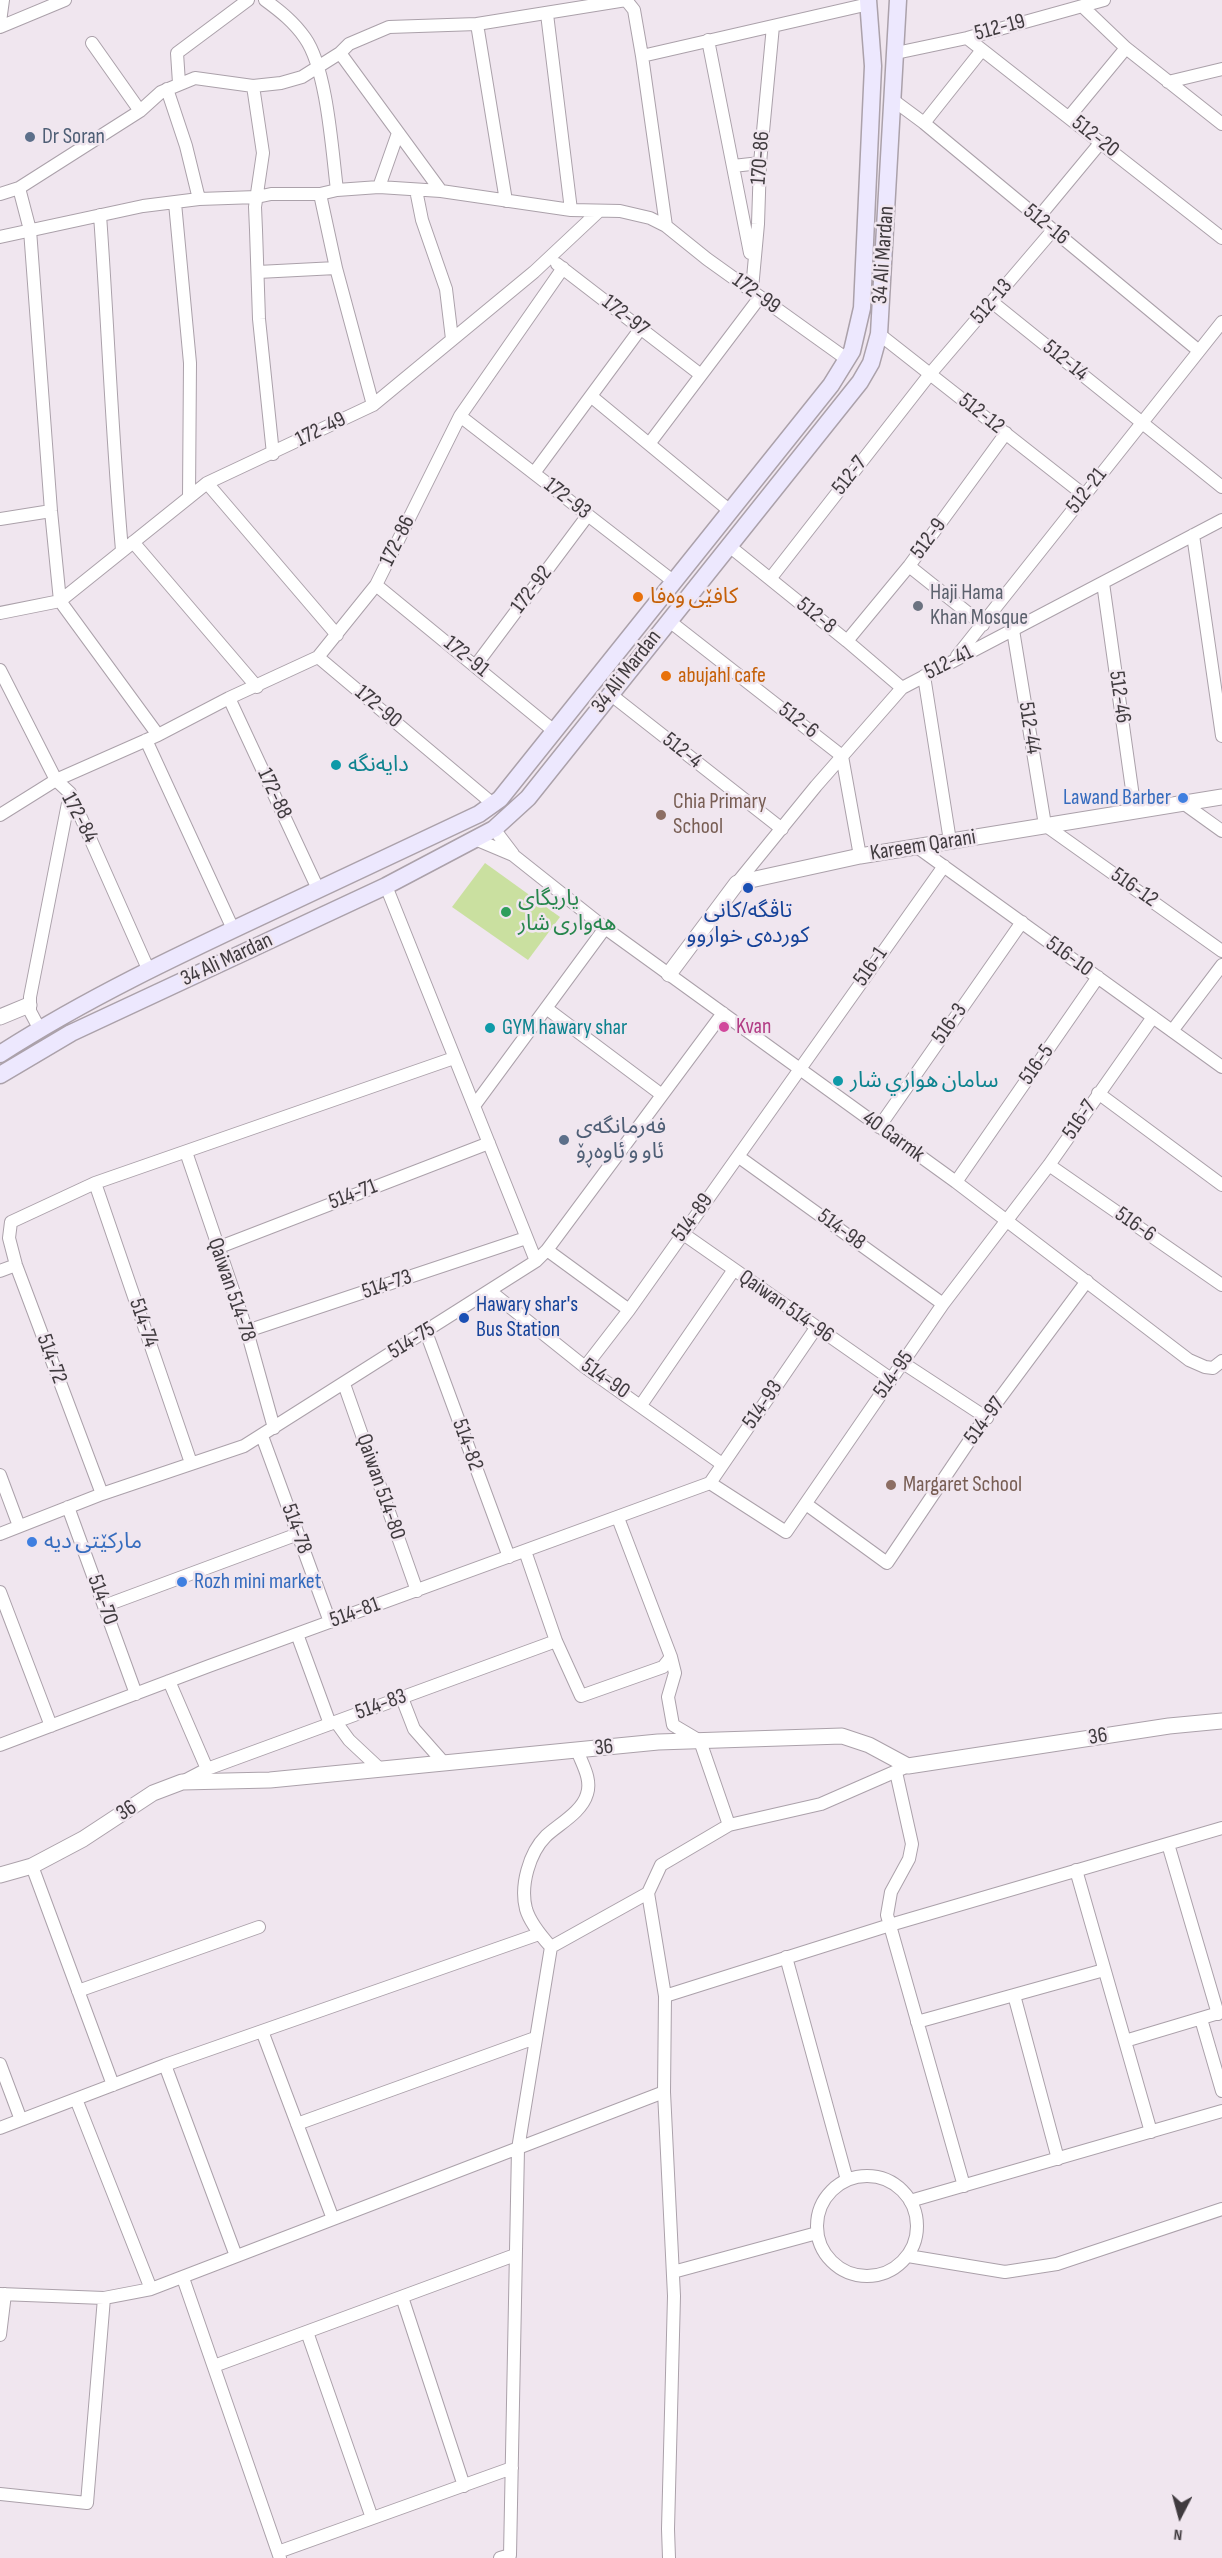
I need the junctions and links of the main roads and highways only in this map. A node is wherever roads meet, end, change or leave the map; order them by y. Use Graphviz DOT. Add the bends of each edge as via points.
graph roads {
  1 [pos="898,0"];
  2 [pos="868,2"];
  3 [pos="895,61"];
  4 [pos="873,66"];
  5 [pos="323,887"];
  6 [pos="295,901"];
  7 [pos="338,908"];
  8 [pos="306,923"];
  9 [pos="0,1054"];
  10 [pos="0,1075"];
  1 -- 3 [label="main road, 34 Ali Mardan"];
  2 -- 4 [label="main road, 34 Ali Mardan"];
  3 -- 4 [label="main road"];
  3 -- 7 [label="main road, 34 Ali Mardan" via="879,334 872,363 860,382 528,798 494,829"];
  4 -- 5 [label="main road, 34 Ali Mardan" via="862,308 848,360 500,799 479,814"];
  5 -- 6 [label="main road, 34 Ali Mardan"];
  5 -- 7 [label="main road"];
  6 -- 8 [label="main road"];
  6 -- 9 [label="main road, 34 Ali Mardan" via="39,1028"];
  7 -- 8 [label="main road, 34 Ali Mardan"];
  8 -- 10 [label="main road, 34 Ali Mardan" via="71,1033"];
}
